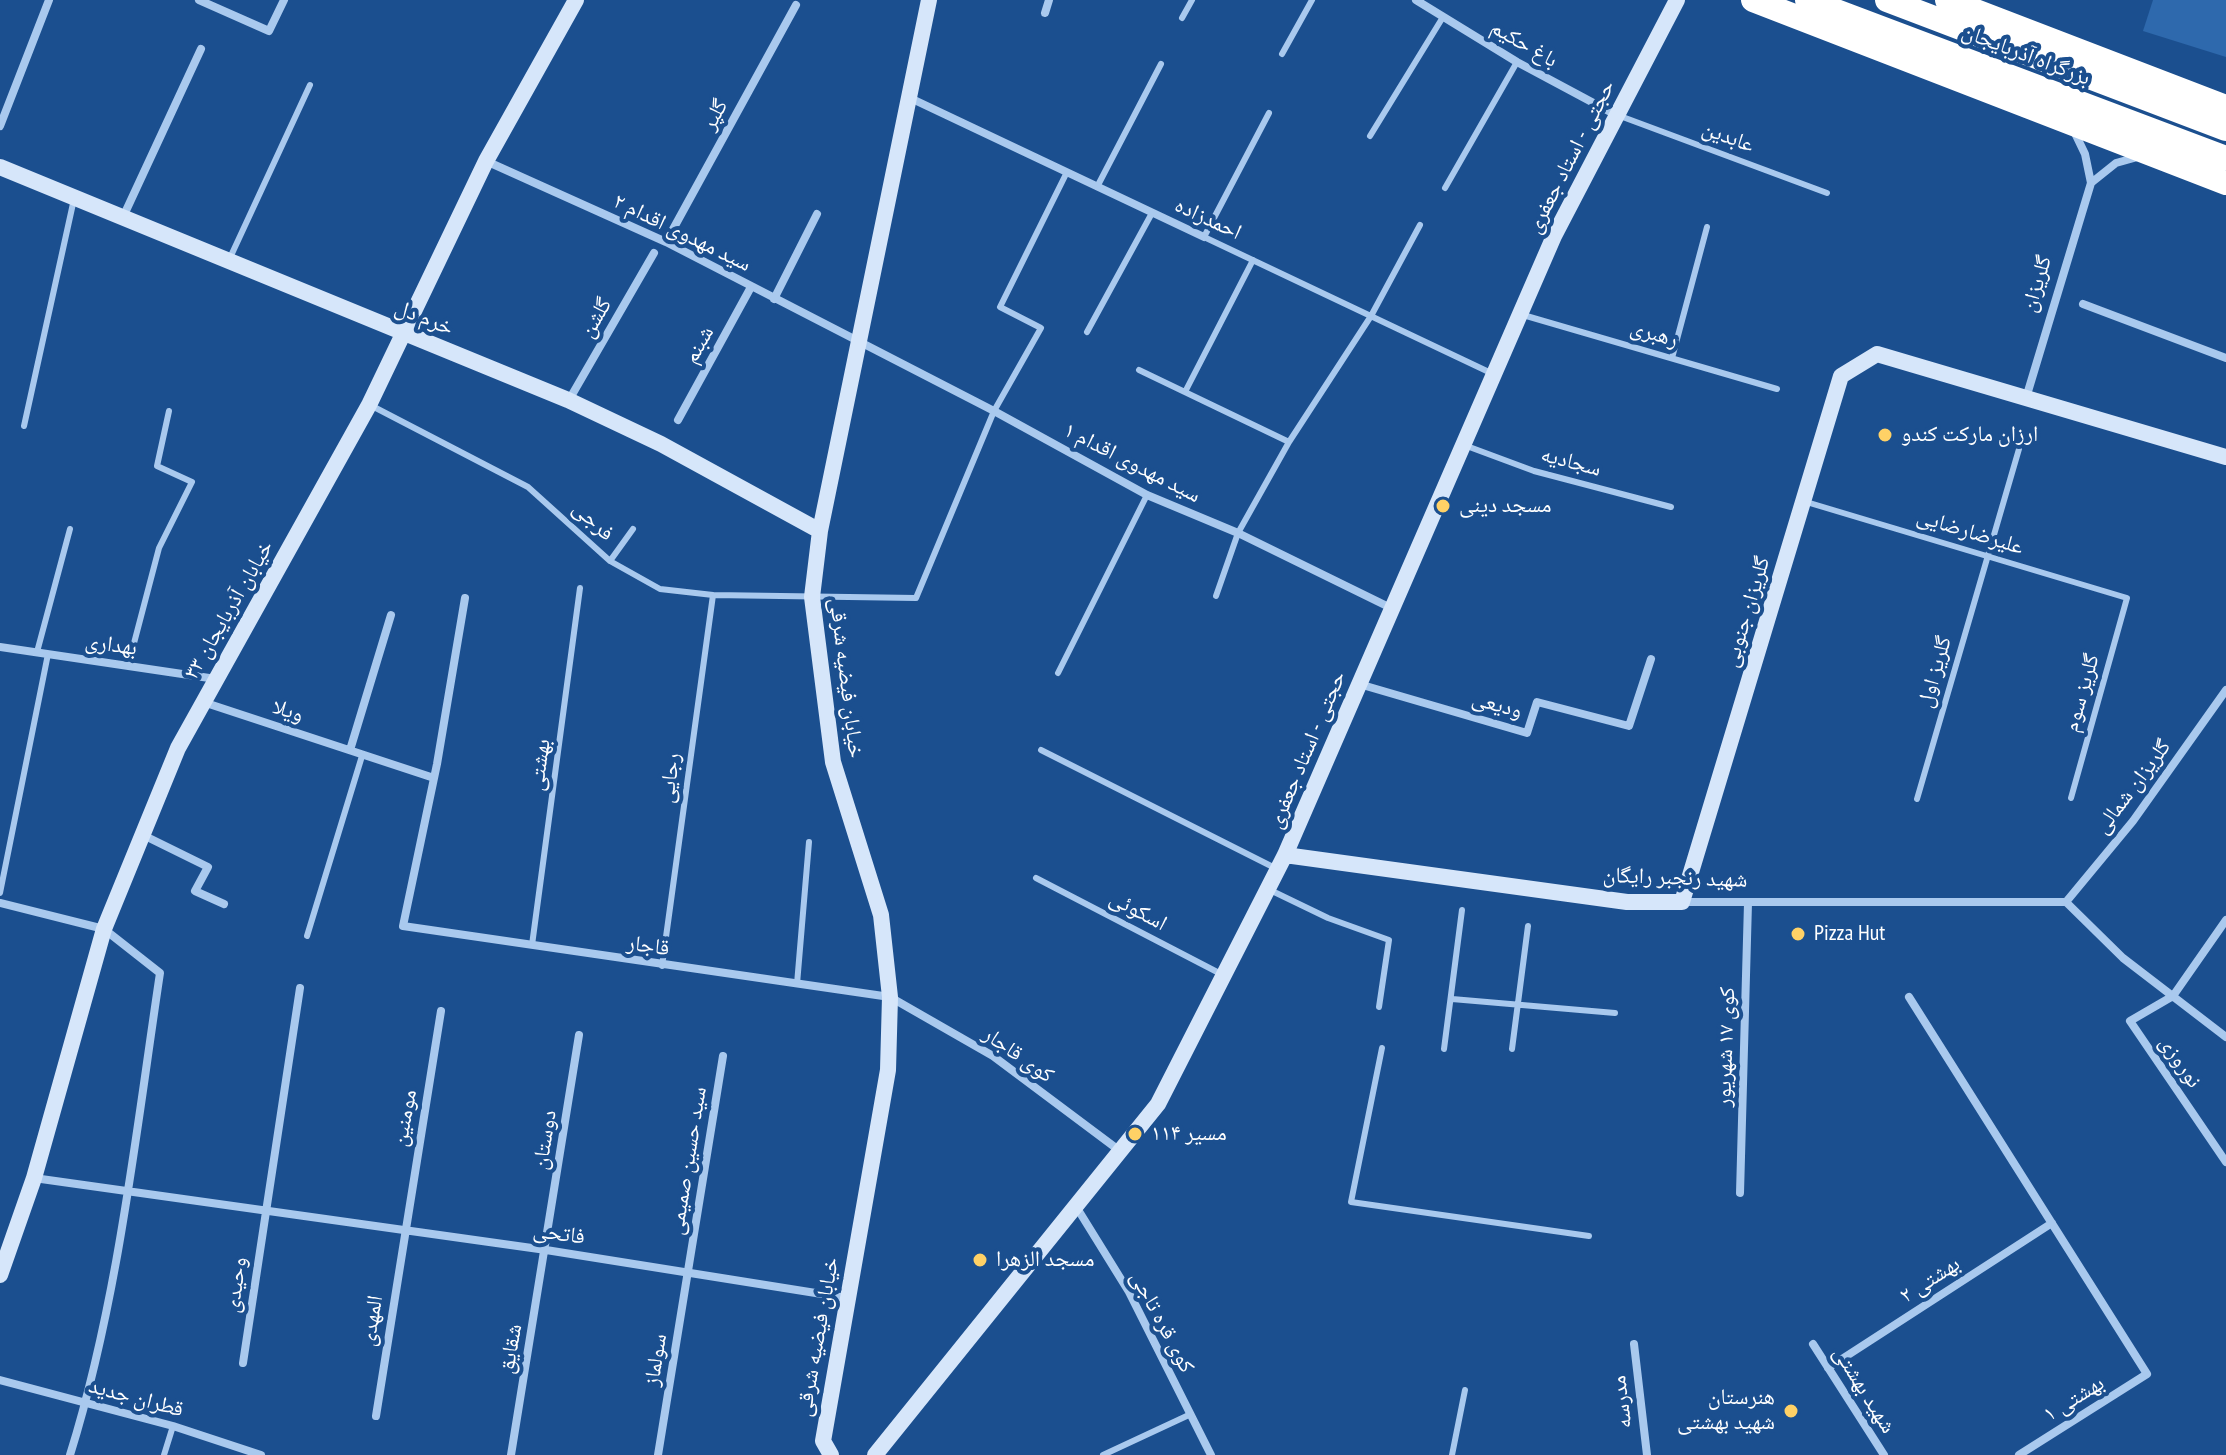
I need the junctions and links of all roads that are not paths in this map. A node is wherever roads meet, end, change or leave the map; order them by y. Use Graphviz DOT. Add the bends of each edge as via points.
graph roads {
  1 [pos="49,0"];
  2 [pos="199,0"];
  3 [pos="284,0"];
  4 [pos="576,0"];
  5 [pos="929,0"];
  6 [pos="1049,0"];
  7 [pos="1192,0"];
  8 [pos="1312,0"];
  9 [pos="1416,0"];
  10 [pos="1677,0"];
  11 [pos="1753,0"];
  12 [pos="1887,0"];
  13 [pos="1947,0"];
  14 [pos="796,5"];
  15 [pos="1793,5"];
  16 [pos="1045,13"];
  17 [pos="1443,17"];
  18 [pos="1182,18"];
  19 [pos="201,49"];
  20 [pos="1282,54"];
  21 [pos="1517,62"];
  22 [pos="1161,64"];
  23 [pos="310,85"];
  24 [pos="907,97"];
  25 [pos="2226,107"];
  26 [pos="1269,113"];
  27 [pos="1616,115"];
  28 [pos="2071,125"];
  29 [pos="0,126"];
  30 [pos="2226,129"];
  31 [pos="1370,136"];
  32 [pos="2147,153"];
  33 [pos="2226,158"];
  34 [pos="486,161"];
  35 [pos="0,167"];
  36 [pos="1067,172"];
  37 [pos="2091,183"];
  38 [pos="2226,183"];
  39 [pos="1097,187"];
  40 [pos="1445,188"];
  41 [pos="1827,193"];
  42 [pos="75,196"];
  43 [pos="1152,213"];
  44 [pos="817,214"];
  45 [pos="124,215"];
  46 [pos="1420,225"];
  47 [pos="1707,227"];
  48 [pos="1204,237"];
  49 [pos="666,242"];
  50 [pos="654,253"];
  51 [pos="229,260"];
  52 [pos="1253,260"];
  53 [pos="751,287"];
  54 [pos="774,299"];
  55 [pos="2083,304"];
  56 [pos="1520,314"];
  57 [pos="1371,316"];
  58 [pos="1087,332"];
  59 [pos="403,334"];
  60 [pos="860,344"];
  61 [pos="1672,358"];
  62 [pos="2226,358"];
  63 [pos="1139,370"];
  64 [pos="1494,374"];
  65 [pos="1777,389"];
  66 [pos="1185,392"];
  67 [pos="2026,398"];
  68 [pos="568,400"];
  69 [pos="369,405"];
  70 [pos="169,411"];
  71 [pos="994,411"];
  72 [pos="678,420"];
  73 [pos="24,426"];
  74 [pos="1289,442"];
  75 [pos="1464,445"];
  76 [pos="2019,449"];
  77 [pos="2226,457"];
  78 [pos="1147,495"];
  79 [pos="1803,501"];
  80 [pos="1671,507"];
  81 [pos="70,529"];
  82 [pos="633,529"];
  83 [pos="820,531"];
  84 [pos="1238,533"];
  85 [pos="1988,556"];
  86 [pos="610,561"];
  87 [pos="580,588"];
  88 [pos="713,595"];
  89 [pos="1216,596"];
  90 [pos="812,597"];
  91 [pos="465,598"];
  92 [pos="2127,598"];
  93 [pos="1391,608"];
  94 [pos="391,615"];
  95 [pos="0,647"];
  96 [pos="37,652"];
  97 [pos="48,654"];
  98 [pos="1651,659"];
  99 [pos="128,666"];
  100 [pos="1058,673"];
  101 [pos="216,679"];
  102 [pos="1359,684"];
  103 [pos="2226,690"];
  104 [pos="202,701"];
  105 [pos="350,750"];
  106 [pos="1041,750"];
  107 [pos="362,756"];
  108 [pos="434,778"];
  109 [pos="2071,798"];
  110 [pos="1917,799"];
  111 [pos="143,835"];
  112 [pos="809,842"];
  113 [pos="1282,862"];
  114 [pos="1036,878"];
  115 [pos="1268,889"];
  116 [pos="0,893"];
  117 [pos="1682,902"];
  118 [pos="2066,902"];
  119 [pos="0,903"];
  120 [pos="1748,903"];
  121 [pos="224,904"];
  122 [pos="1462,910"];
  123 [pos="2226,920"];
  124 [pos="1528,926"];
  125 [pos="104,929"];
  126 [pos="307,936"];
  127 [pos="532,947"];
  128 [pos="662,966"];
  129 [pos="1224,976"];
  130 [pos="797,984"];
  131 [pos="300,988"];
  132 [pos="2173,996"];
  133 [pos="890,997"];
  134 [pos="1909,997"];
  135 [pos="1452,999"];
  136 [pos="1517,1005"];
  137 [pos="1379,1007"];
  138 [pos="441,1011"];
  139 [pos="1615,1013"];
  140 [pos="2225,1034"];
  141 [pos="579,1035"];
  142 [pos="1382,1048"];
  143 [pos="1444,1049"];
  144 [pos="1512,1049"];
  145 [pos="723,1056"];
  146 [pos="1120,1152"];
  147 [pos="2226,1162"];
  148 [pos="34,1178"];
  149 [pos="127,1193"];
  150 [pos="1740,1193"];
  151 [pos="1077,1208"];
  152 [pos="264,1212"];
  153 [pos="2052,1223"];
  154 [pos="403,1231"];
  155 [pos="1589,1236"];
  156 [pos="546,1250"];
  157 [pos="688,1272"];
  158 [pos="0,1275"];
  159 [pos="847,1298"];
  160 [pos="1634,1344"];
  161 [pos="1813,1344"];
  162 [pos="243,1363"];
  163 [pos="1828,1368"];
  164 [pos="0,1380"];
  165 [pos="1465,1390"];
  166 [pos="86,1403"];
  167 [pos="1191,1414"];
  168 [pos="376,1416"];
  169 [pos="173,1426"];
  170 [pos="70,1455"];
  171 [pos="164,1455"];
  172 [pos="261,1455"];
  173 [pos="511,1455"];
  174 [pos="658,1455"];
  175 [pos="831,1455"];
  176 [pos="875,1455"];
  177 [pos="1103,1455"];
  178 [pos="1211,1455"];
  179 [pos="1452,1455"];
  180 [pos="1647,1455"];
  181 [pos="1884,1455"];
  182 [pos="2019,1455"];
  1 -- 29 [label="street"];
  2 -- 3 [label="street" via="269,31"];
  4 -- 34 [label="street, خیابان آذربایجان ۳۳"];
  5 -- 24 [label="street, خیابان فیضیه شرقی"];
  6 -- 16 [label="street"];
  7 -- 18 [label="lane"];
  8 -- 20 [label="lane"];
  9 -- 17 [label="street, باغ حکیم"];
  10 -- 27 [label="street, حجتی - استاد جعفری"];
  11 -- 15 [label="highway"];
  12 -- 30 [label="highway, بزرگراه آذربایجان"];
  13 -- 25 [label="highway"];
  14 -- 49 [label="street, گلپر"];
  15 -- 28 [label="highway"];
  15 -- 33 [label="highway, بزرگراه آذربایجان"];
  17 -- 21 [label="street, باغ حکیم"];
  17 -- 31 [label="lane"];
  19 -- 45 [label="street"];
  21 -- 27 [label="street, باغ حکیم"];
  21 -- 40 [label="lane"];
  22 -- 39 [label="lane"];
  23 -- 51 [label="lane"];
  24 -- 36 [label="street, احمدزاده"];
  24 -- 60 [label="street, خیابان فیضیه شرقی"];
  26 -- 48 [label="lane"];
  27 -- 41 [label="lane, عابدین"];
  27 -- 56 [label="street, حجتی - استاد جعفری"];
  28 -- 32 [label="highway"];
  28 -- 37 [label="street"];
  32 -- 37 [label="street" via="2116,163"];
  32 -- 38 [label="highway"];
  34 -- 49 [label="street, سید مهدوی اقدام ۲"];
  34 -- 59 [label="street, خیابان آذربایجان ۳۳"];
  35 -- 42 [label="street, خرم دل"];
  36 -- 39 [label="street, احمدزاده"];
  36 -- 71 [label="lane" via="1000,307 1041,328"];
  37 -- 67 [label="street, گلریزان"];
  39 -- 43 [label="street, احمدزاده"];
  42 -- 45 [label="street, خرم دل"];
  42 -- 73 [label="lane"];
  43 -- 48 [label="street, احمدزاده"];
  43 -- 58 [label="lane"];
  44 -- 54 [label="street"];
  45 -- 51 [label="street, خرم دل"];
  46 -- 57 [label="lane"];
  47 -- 61 [label="lane"];
  48 -- 52 [label="lane, احمدزاده"];
  49 -- 53 [label="street, سید مهدوی اقدام ۲"];
  50 -- 68 [label="street, گلشن"];
  51 -- 59 [label="street, خرم دل"];
  52 -- 57 [label="lane, احمدزاده"];
  52 -- 66 [label="lane"];
  53 -- 54 [label="street, سید مهدوی اقدام ۲"];
  53 -- 72 [label="street, شبنم"];
  54 -- 60 [label="street, سید مهدوی اقدام ۲"];
  55 -- 62 [label="street"];
  56 -- 61 [label="lane, رهبری"];
  56 -- 64 [label="street, حجتی - استاد جعفری"];
  57 -- 64 [label="lane, احمدزاده"];
  57 -- 74 [label="lane"];
  59 -- 68 [label="street, خرم دل"];
  59 -- 69 [label="street, خیابان آذربایجان ۳۳"];
  60 -- 71 [label="street, سید مهدوی اقدام ۱"];
  60 -- 83 [label="street, خیابان فیضیه شرقی"];
  61 -- 65 [label="lane, رهبری"];
  63 -- 66 [label="lane"];
  64 -- 75 [label="street, حجتی - استاد جعفری"];
  66 -- 74 [label="lane"];
  67 -- 77 [label="street"];
  67 -- 79 [label="street, گلریزان جنوبی" via="1877,354 1841,376"];
  68 -- 83 [label="street, خرم دل"];
  69 -- 86 [label="lane, فرجی" via="528,487"];
  69 -- 101 [label="street, خیابان آذربایجان ۳۳"];
  70 -- 99 [label="lane" via="157,466 192,482 159,548"];
  71 -- 78 [label="street, سید مهدوی اقدام ۱"];
  71 -- 90 [label="lane, فرجی" via="916,598"];
  74 -- 84 [label="lane"];
  75 -- 80 [label="lane, سجادیه" via="1534,471"];
  75 -- 93 [label="street, حجتی - استاد جعفری"];
  76 -- 85 [label="lane, گلریز اول"];
  78 -- 84 [label="street, سید مهدوی اقدام ۱"];
  78 -- 100 [label="lane"];
  79 -- 85 [label="lane, علیرضارضایی"];
  79 -- 117 [label="street, گلریزان جنوبی"];
  81 -- 96 [label="lane"];
  82 -- 86 [label="lane"];
  83 -- 90 [label="street, خیابان فیضیه شرقی"];
  84 -- 89 [label="lane"];
  84 -- 93 [label="street, سید مهدوی اقدام ۱"];
  85 -- 92 [label="lane, علیرضارضایی"];
  85 -- 110 [label="lane, گلریز اول"];
  86 -- 88 [label="lane, فرجی" via="660,589"];
  87 -- 127 [label="lane, بهشتی"];
  88 -- 90 [label="lane, فرجی"];
  88 -- 128 [label="lane, رجایی"];
  90 -- 133 [label="street, خیابان فیضیه شرقی" via="833,762 881,915"];
  91 -- 108 [label="street"];
  92 -- 109 [label="lane, گلریز سوم"];
  93 -- 102 [label="street, حجتی - استاد جعفری"];
  94 -- 105 [label="street"];
  95 -- 96 [label="street, بهداری"];
  96 -- 97 [label="street, بهداری"];
  97 -- 99 [label="street, بهداری"];
  97 -- 116 [label="lane"];
  98 -- 102 [label="street, ودیعی" via="1629,726 1537,702 1527,733"];
  99 -- 101 [label="street, بهداری"];
  101 -- 104 [label="street, خیابان آذربایجان ۳۳"];
  102 -- 113 [label="street, حجتی - استاد جعفری"];
  103 -- 118 [label="street, گلریزان شمالی" via="2133,821"];
  104 -- 105 [label="street, ویلا"];
  104 -- 111 [label="street, خیابان آذربایجان ۳۳"];
  105 -- 107 [label="street, ویلا"];
  106 -- 113 [label="lane"];
  107 -- 108 [label="street, ویلا"];
  107 -- 126 [label="lane"];
  108 -- 127 [label="street, قاجار" via="403,926"];
  111 -- 121 [label="street" via="208,867 195,891"];
  111 -- 125 [label="street, خیابان آذربایجان ۳۳"];
  112 -- 130 [label="lane"];
  113 -- 115 [label="street, حجتی - استاد جعفری"];
  113 -- 117 [label="street, شهید رنجبر رایگان" via="1627,902"];
  114 -- 129 [label="lane, اسکوئی"];
  115 -- 129 [label="street, حجتی - استاد جعفری"];
  115 -- 137 [label="lane" via="1389,940"];
  117 -- 120 [label="street, شهید رنجبر رایگان"];
  118 -- 120 [label="street, شهید رنجبر رایگان"];
  118 -- 132 [label="street" via="2123,958"];
  119 -- 125 [label="street"];
  120 -- 150 [label="street, کوی ۱۷ شهریور"];
  122 -- 135 [label="lane"];
  123 -- 132 [label="street"];
  124 -- 136 [label="lane"];
  125 -- 148 [label="street, خیابان آذربایجان ۳۳"];
  125 -- 149 [label="street" via="160,973"];
  127 -- 128 [label="street, قاجار"];
  128 -- 130 [label="street, قاجار"];
  129 -- 146 [label="street, حجتی - استاد جعفری" via="1158,1104"];
  130 -- 133 [label="street, قاجار"];
  131 -- 152 [label="street"];
  132 -- 140 [label="street"];
  132 -- 147 [label="street, نوروزی" via="2130,1021"];
  133 -- 146 [label="street, کوی قاجار" via="993,1056"];
  133 -- 159 [label="street, خیابان فیضیه شرقی" via="888,1070"];
  134 -- 153 [label="street"];
  135 -- 136 [label="lane"];
  135 -- 143 [label="lane"];
  136 -- 139 [label="lane"];
  136 -- 144 [label="lane"];
  138 -- 154 [label="street, مومنین"];
  141 -- 156 [label="street, دوستان"];
  142 -- 155 [label="lane" via="1351,1202"];
  145 -- 157 [label="street, سید حسین صمیمی"];
  146 -- 151 [label="street, حجتی - استاد جعفری"];
  148 -- 149 [label="street, فاتحی"];
  148 -- 158 [label="street, خیابان آذربایجان ۳۳"];
  149 -- 152 [label="street, فاتحی"];
  149 -- 166 [label="street"];
  151 -- 167 [label="street, کوی قره تاجی" via="1129,1292"];
  151 -- 176 [label="street, حجتی - استاد جعفری"];
  152 -- 154 [label="street, فاتحی"];
  152 -- 162 [label="street, وحیدی"];
  153 -- 163 [label="street, بهشتی ۲"];
  153 -- 182 [label="street, بهشتی ۱" via="2147,1374"];
  154 -- 156 [label="street, فاتحی"];
  154 -- 168 [label="street, المهدی"];
  156 -- 157 [label="street, فاتحی"];
  156 -- 173 [label="street, شقایق"];
  157 -- 159 [label="street, فاتحی"];
  157 -- 174 [label="street, سولماز"];
  159 -- 175 [label="street, خیابان فیضیه شرقی" via="823,1441"];
  160 -- 180 [label="street, مدرسه"];
  161 -- 163 [label="street, شهید بهشتی"];
  163 -- 181 [label="street, شهید بهشتی"];
  164 -- 166 [label="street, قطران جدید"];
  165 -- 179 [label="lane"];
  166 -- 169 [label="street, قطران جدید"];
  166 -- 170 [label="street"];
  167 -- 177 [label="lane"];
  167 -- 178 [label="street, کوی قره تاجی"];
  169 -- 171 [label="lane"];
  169 -- 172 [label="street, قطران جدید"];
}
